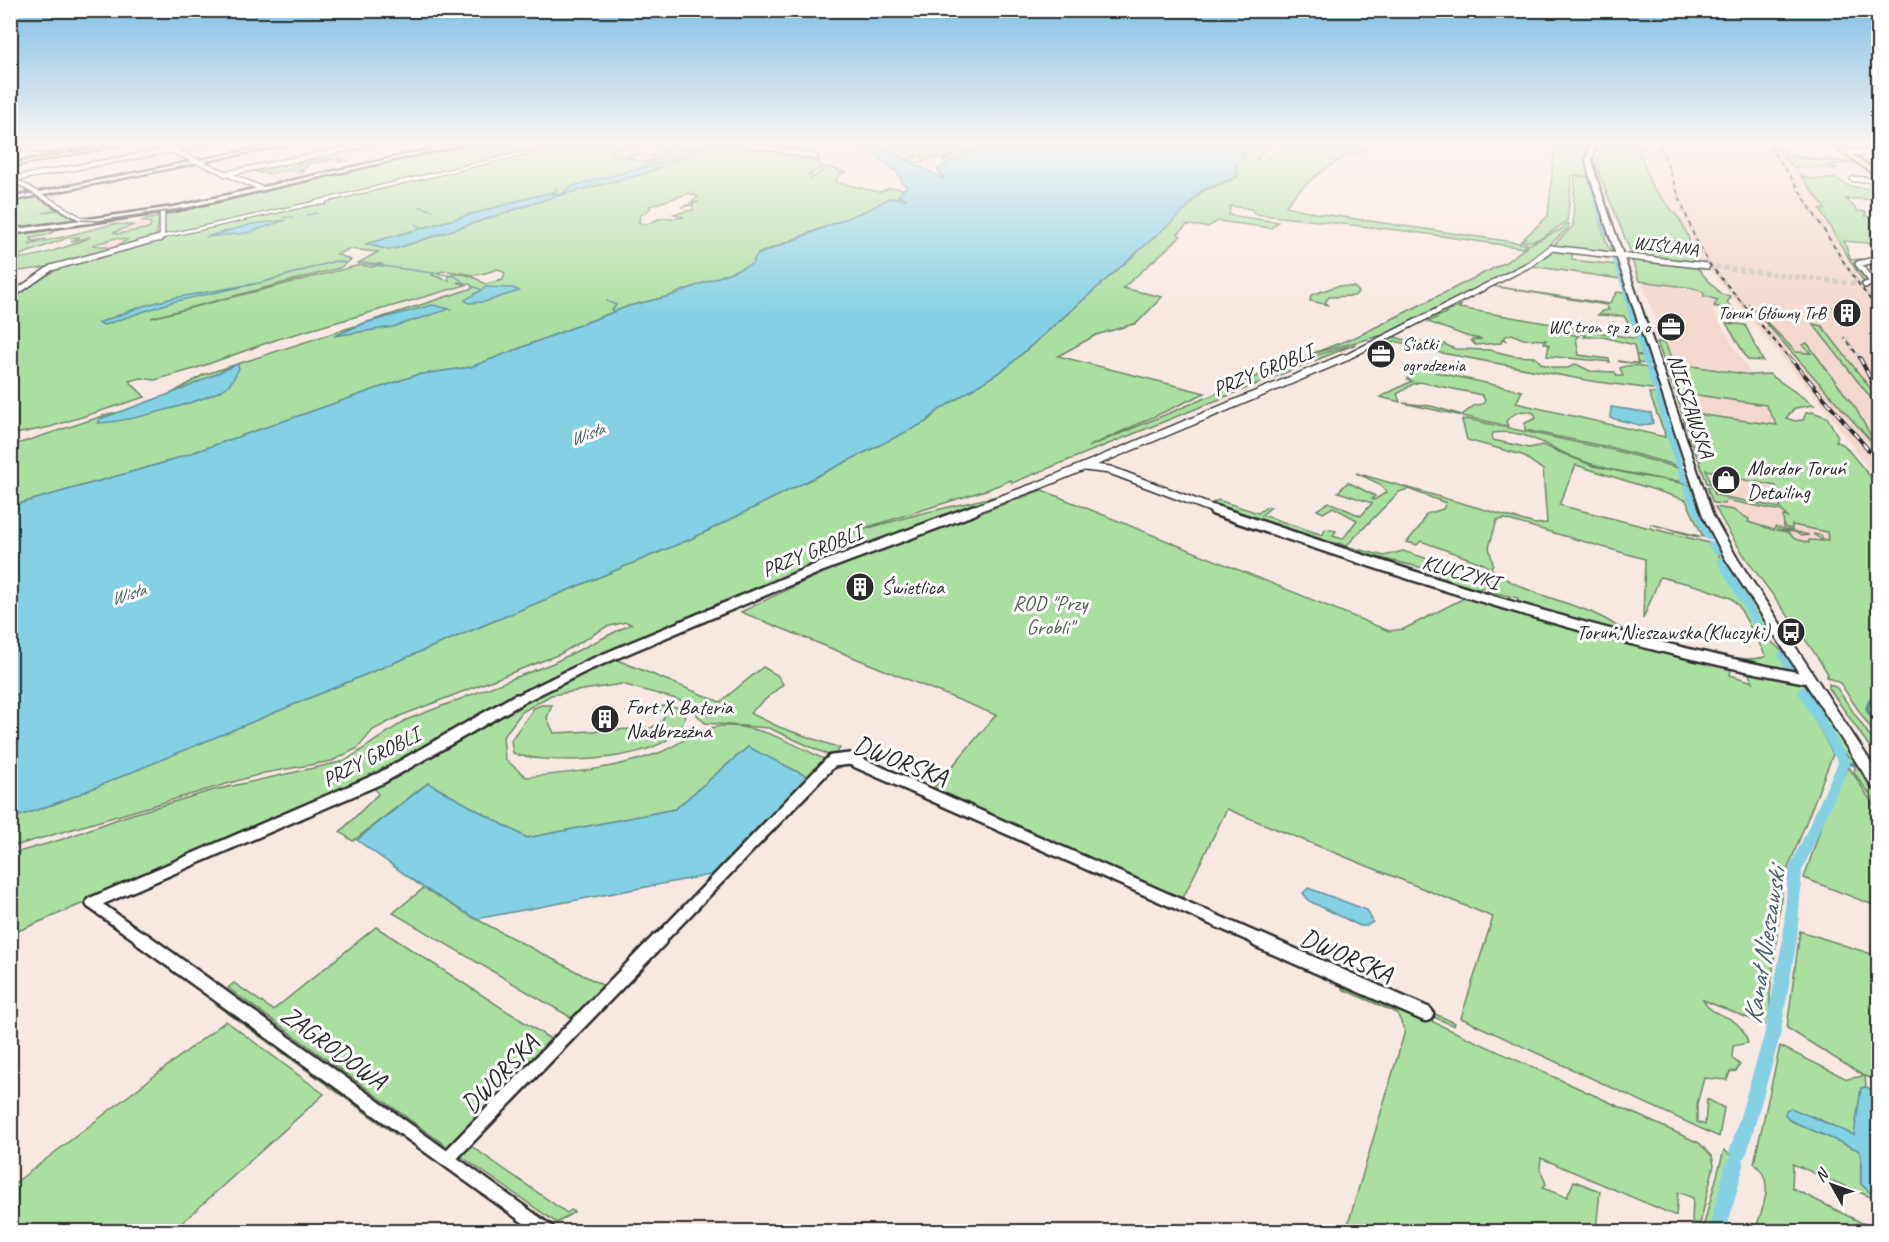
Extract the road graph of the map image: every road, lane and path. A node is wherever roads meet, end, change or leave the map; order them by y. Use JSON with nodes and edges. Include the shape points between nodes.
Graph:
{"nodes":[{"id":1,"x":50,"y":201,"type":"edge"},
{"id":2,"x":208,"y":201,"type":"edge"},
{"id":3,"x":327,"y":201,"type":"edge"},
{"id":4,"x":1602,"y":201,"type":"edge"},
{"id":5,"x":162,"y":211,"type":"junction"},
{"id":6,"x":91,"y":221,"type":"junction"},
{"id":7,"x":10,"y":232,"type":"edge"},
{"id":8,"x":161,"y":237,"type":"junction"},
{"id":9,"x":1551,"y":248,"type":"joint"},
{"id":10,"x":1621,"y":256,"type":"junction"},
{"id":11,"x":1878,"y":259,"type":"edge"},
{"id":12,"x":1707,"y":266,"type":"tunnel mouth"},
{"id":13,"x":1865,"y":285,"type":"dead end"},
{"id":14,"x":10,"y":297,"type":"edge"},
{"id":15,"x":1106,"y":456,"type":"junction"},
{"id":16,"x":1082,"y":467,"type":"junction"},
{"id":17,"x":1110,"y":470,"type":"junction"},
{"id":18,"x":1810,"y":679,"type":"junction"},
{"id":19,"x":1878,"y":784,"type":"edge"},
{"id":20,"x":92,"y":903,"type":"joint"},
{"id":21,"x":1426,"y":1014,"type":"dead end"},
{"id":22,"x":448,"y":1158,"type":"junction"},
{"id":23,"x":548,"y":1232,"type":"edge"}],
"edges":[{"from":1,"to":6,"type":"street","via":[[82,220]]},
{"from":2,"to":5,"type":"street"},
{"from":3,"to":8,"type":"street"},
{"from":4,"to":10,"type":"main road","name":"NIESZAWSKA"},
{"from":5,"to":6,"type":"street"},
{"from":5,"to":8,"type":"street"},
{"from":6,"to":7,"type":"street"},
{"from":8,"to":14,"type":"street","via":[[51,268]]},
{"from":9,"to":10,"type":"street","name":"WIŚLANA"},
{"from":9,"to":15,"type":"street","name":"PRZY GROBLI","via":[[1530,264],[1357,353]]},
{"from":10,"to":12,"type":"street","name":"WIŚLANA"},
{"from":10,"to":18,"type":"main road","name":"NIESZAWSKA","via":[[1708,516]]},
{"from":11,"to":13,"type":"street","via":[[1858,263],[1873,283]]},
{"from":15,"to":16,"type":"street","name":"PRZY GROBLI"},
{"from":15,"to":17,"type":"street","via":[[1103,463]]},
{"from":16,"to":17,"type":"street","name":"KLUCZYKI"},
{"from":16,"to":20,"type":"street","name":"PRZY GROBLI","via":[[821,567],[589,665],[524,696],[381,778]]},
{"from":17,"to":18,"type":"street","name":"KLUCZYKI","via":[[1185,500],[1432,584],[1654,646]]},
{"from":18,"to":19,"type":"main road","name":"NIESZAWSKA"},
{"from":20,"to":22,"type":"street","name":"ZAGRODOWA"},
{"from":21,"to":22,"type":"street","name":"DWORSKA","via":[[841,758],[832,761]]},
{"from":22,"to":23,"type":"street","name":"ZAGRODOWA"}]}
